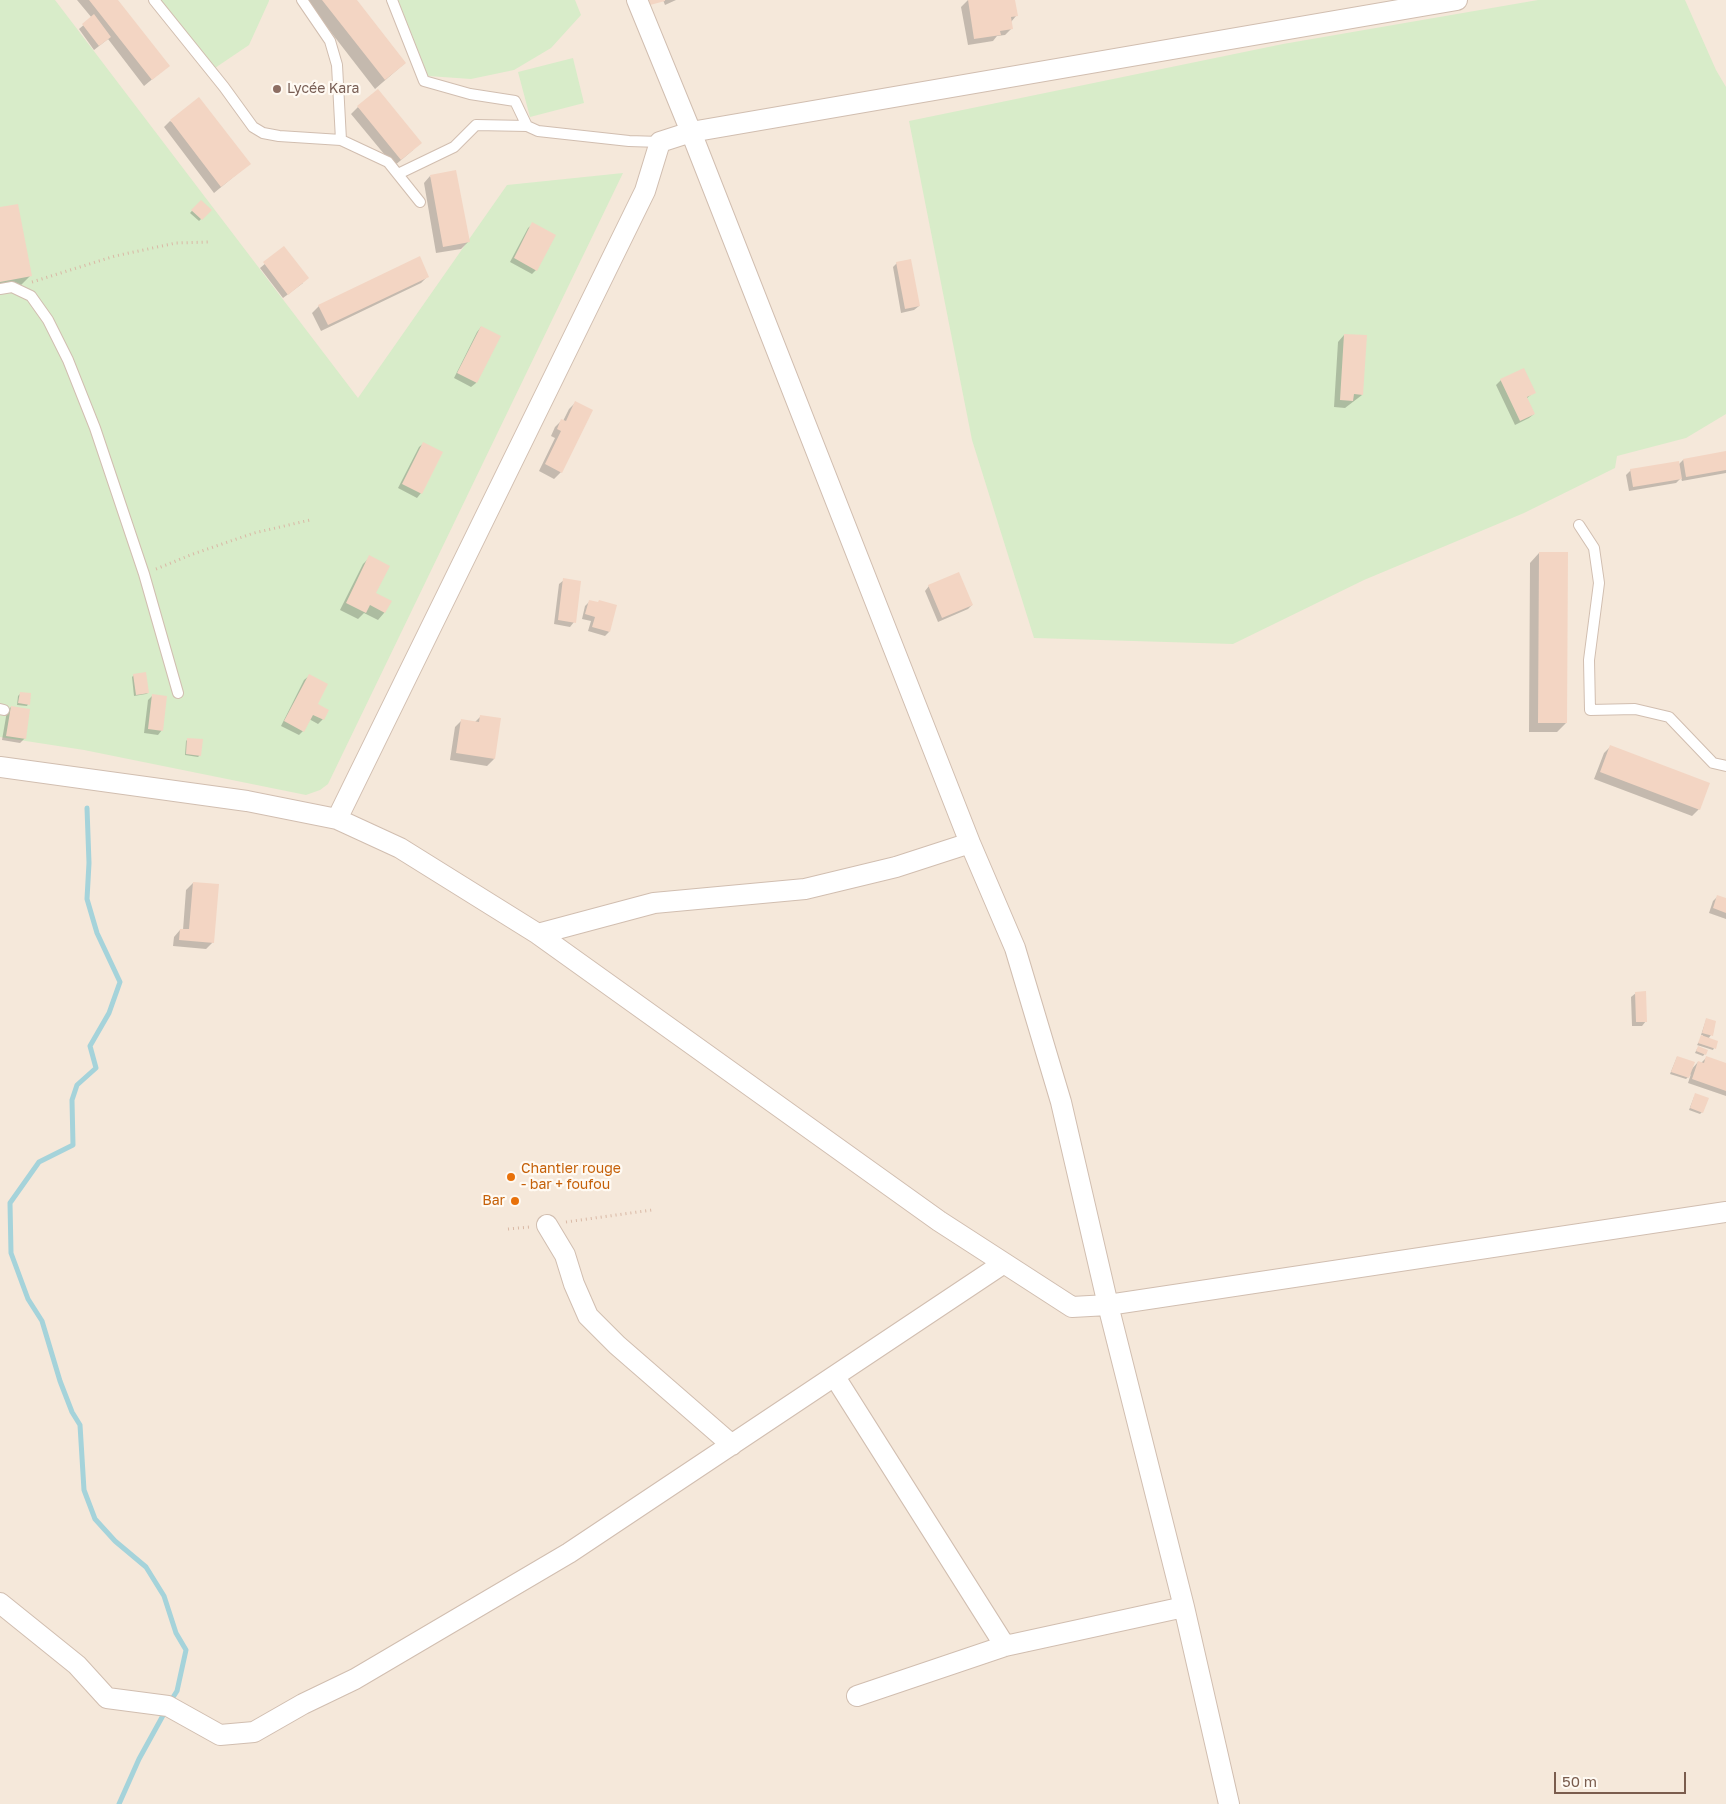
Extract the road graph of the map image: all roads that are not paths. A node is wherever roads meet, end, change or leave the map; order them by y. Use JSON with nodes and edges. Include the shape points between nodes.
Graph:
{"nodes":[{"id":1,"x":154,"y":0,"type":"edge"},
{"id":2,"x":302,"y":0,"type":"edge"},
{"id":3,"x":392,"y":0,"type":"edge"},
{"id":4,"x":637,"y":0,"type":"edge"},
{"id":5,"x":1457,"y":0,"type":"edge"},
{"id":6,"x":527,"y":126,"type":"junction"},
{"id":7,"x":692,"y":132,"type":"junction"},
{"id":8,"x":341,"y":140,"type":"junction"},
{"id":9,"x":660,"y":142,"type":"junction"},
{"id":10,"x":398,"y":174,"type":"junction"},
{"id":11,"x":420,"y":202,"type":"dead end"},
{"id":12,"x":0,"y":289,"type":"edge"},
{"id":13,"x":1579,"y":525,"type":"dead end"},
{"id":14,"x":178,"y":693,"type":"dead end"},
{"id":15,"x":0,"y":766,"type":"edge"},
{"id":16,"x":1726,"y":766,"type":"edge"},
{"id":17,"x":337,"y":819,"type":"junction"},
{"id":18,"x":970,"y":843,"type":"junction"},
{"id":19,"x":538,"y":934,"type":"junction"},
{"id":20,"x":1726,"y":1212,"type":"edge"},
{"id":21,"x":547,"y":1225,"type":"road end"},
{"id":22,"x":1004,"y":1263,"type":"junction"},
{"id":23,"x":1108,"y":1305,"type":"junction"},
{"id":24,"x":835,"y":1376,"type":"junction"},
{"id":25,"x":732,"y":1445,"type":"junction"},
{"id":26,"x":0,"y":1603,"type":"edge"},
{"id":27,"x":1184,"y":1608,"type":"junction"},
{"id":28,"x":1005,"y":1646,"type":"junction"},
{"id":29,"x":857,"y":1696,"type":"dead end"},
{"id":30,"x":1229,"y":1804,"type":"edge"}],
"edges":[{"from":1,"to":8,"type":"lane","via":[[254,127],[278,136]]},
{"from":2,"to":8,"type":"lane","via":[[330,41],[337,65]]},
{"from":3,"to":6,"type":"lane","via":[[424,81],[470,94],[515,101]]},
{"from":4,"to":7,"type":"street"},
{"from":5,"to":7,"type":"street"},
{"from":6,"to":9,"type":"lane","via":[[538,131]]},
{"from":6,"to":10,"type":"lane","via":[[476,125],[454,147]]},
{"from":7,"to":9,"type":"street"},
{"from":7,"to":18,"type":"street"},
{"from":8,"to":10,"type":"lane","via":[[388,162]]},
{"from":9,"to":17,"type":"street","via":[[645,191]]},
{"from":10,"to":11,"type":"lane"},
{"from":12,"to":14,"type":"lane","via":[[12,286],[31,296],[48,320],[68,360],[95,428],[144,574]]},
{"from":13,"to":16,"type":"lane","via":[[1594,548],[1599,583],[1588,660],[1590,710],[1635,710],[1670,717],[1714,763]]},
{"from":15,"to":17,"type":"street","via":[[247,801]]},
{"from":17,"to":19,"type":"street","via":[[400,848]]},
{"from":18,"to":19,"type":"street","via":[[896,867],[806,889],[654,903]]},
{"from":18,"to":23,"type":"street","via":[[1015,948],[1058,1093]]},
{"from":19,"to":22,"type":"street","via":[[939,1221]]},
{"from":20,"to":23,"type":"street"},
{"from":21,"to":25,"type":"street","via":[[565,1255],[588,1316]]},
{"from":22,"to":23,"type":"street","via":[[1072,1307]]},
{"from":22,"to":24,"type":"street"},
{"from":23,"to":27,"type":"street"},
{"from":24,"to":25,"type":"street"},
{"from":24,"to":28,"type":"street"},
{"from":25,"to":26,"type":"street","via":[[561,1558],[355,1679],[254,1732],[220,1735],[168,1706],[107,1698],[77,1665]]},
{"from":27,"to":28,"type":"street"},
{"from":27,"to":30,"type":"street"},
{"from":28,"to":29,"type":"street"}]}
